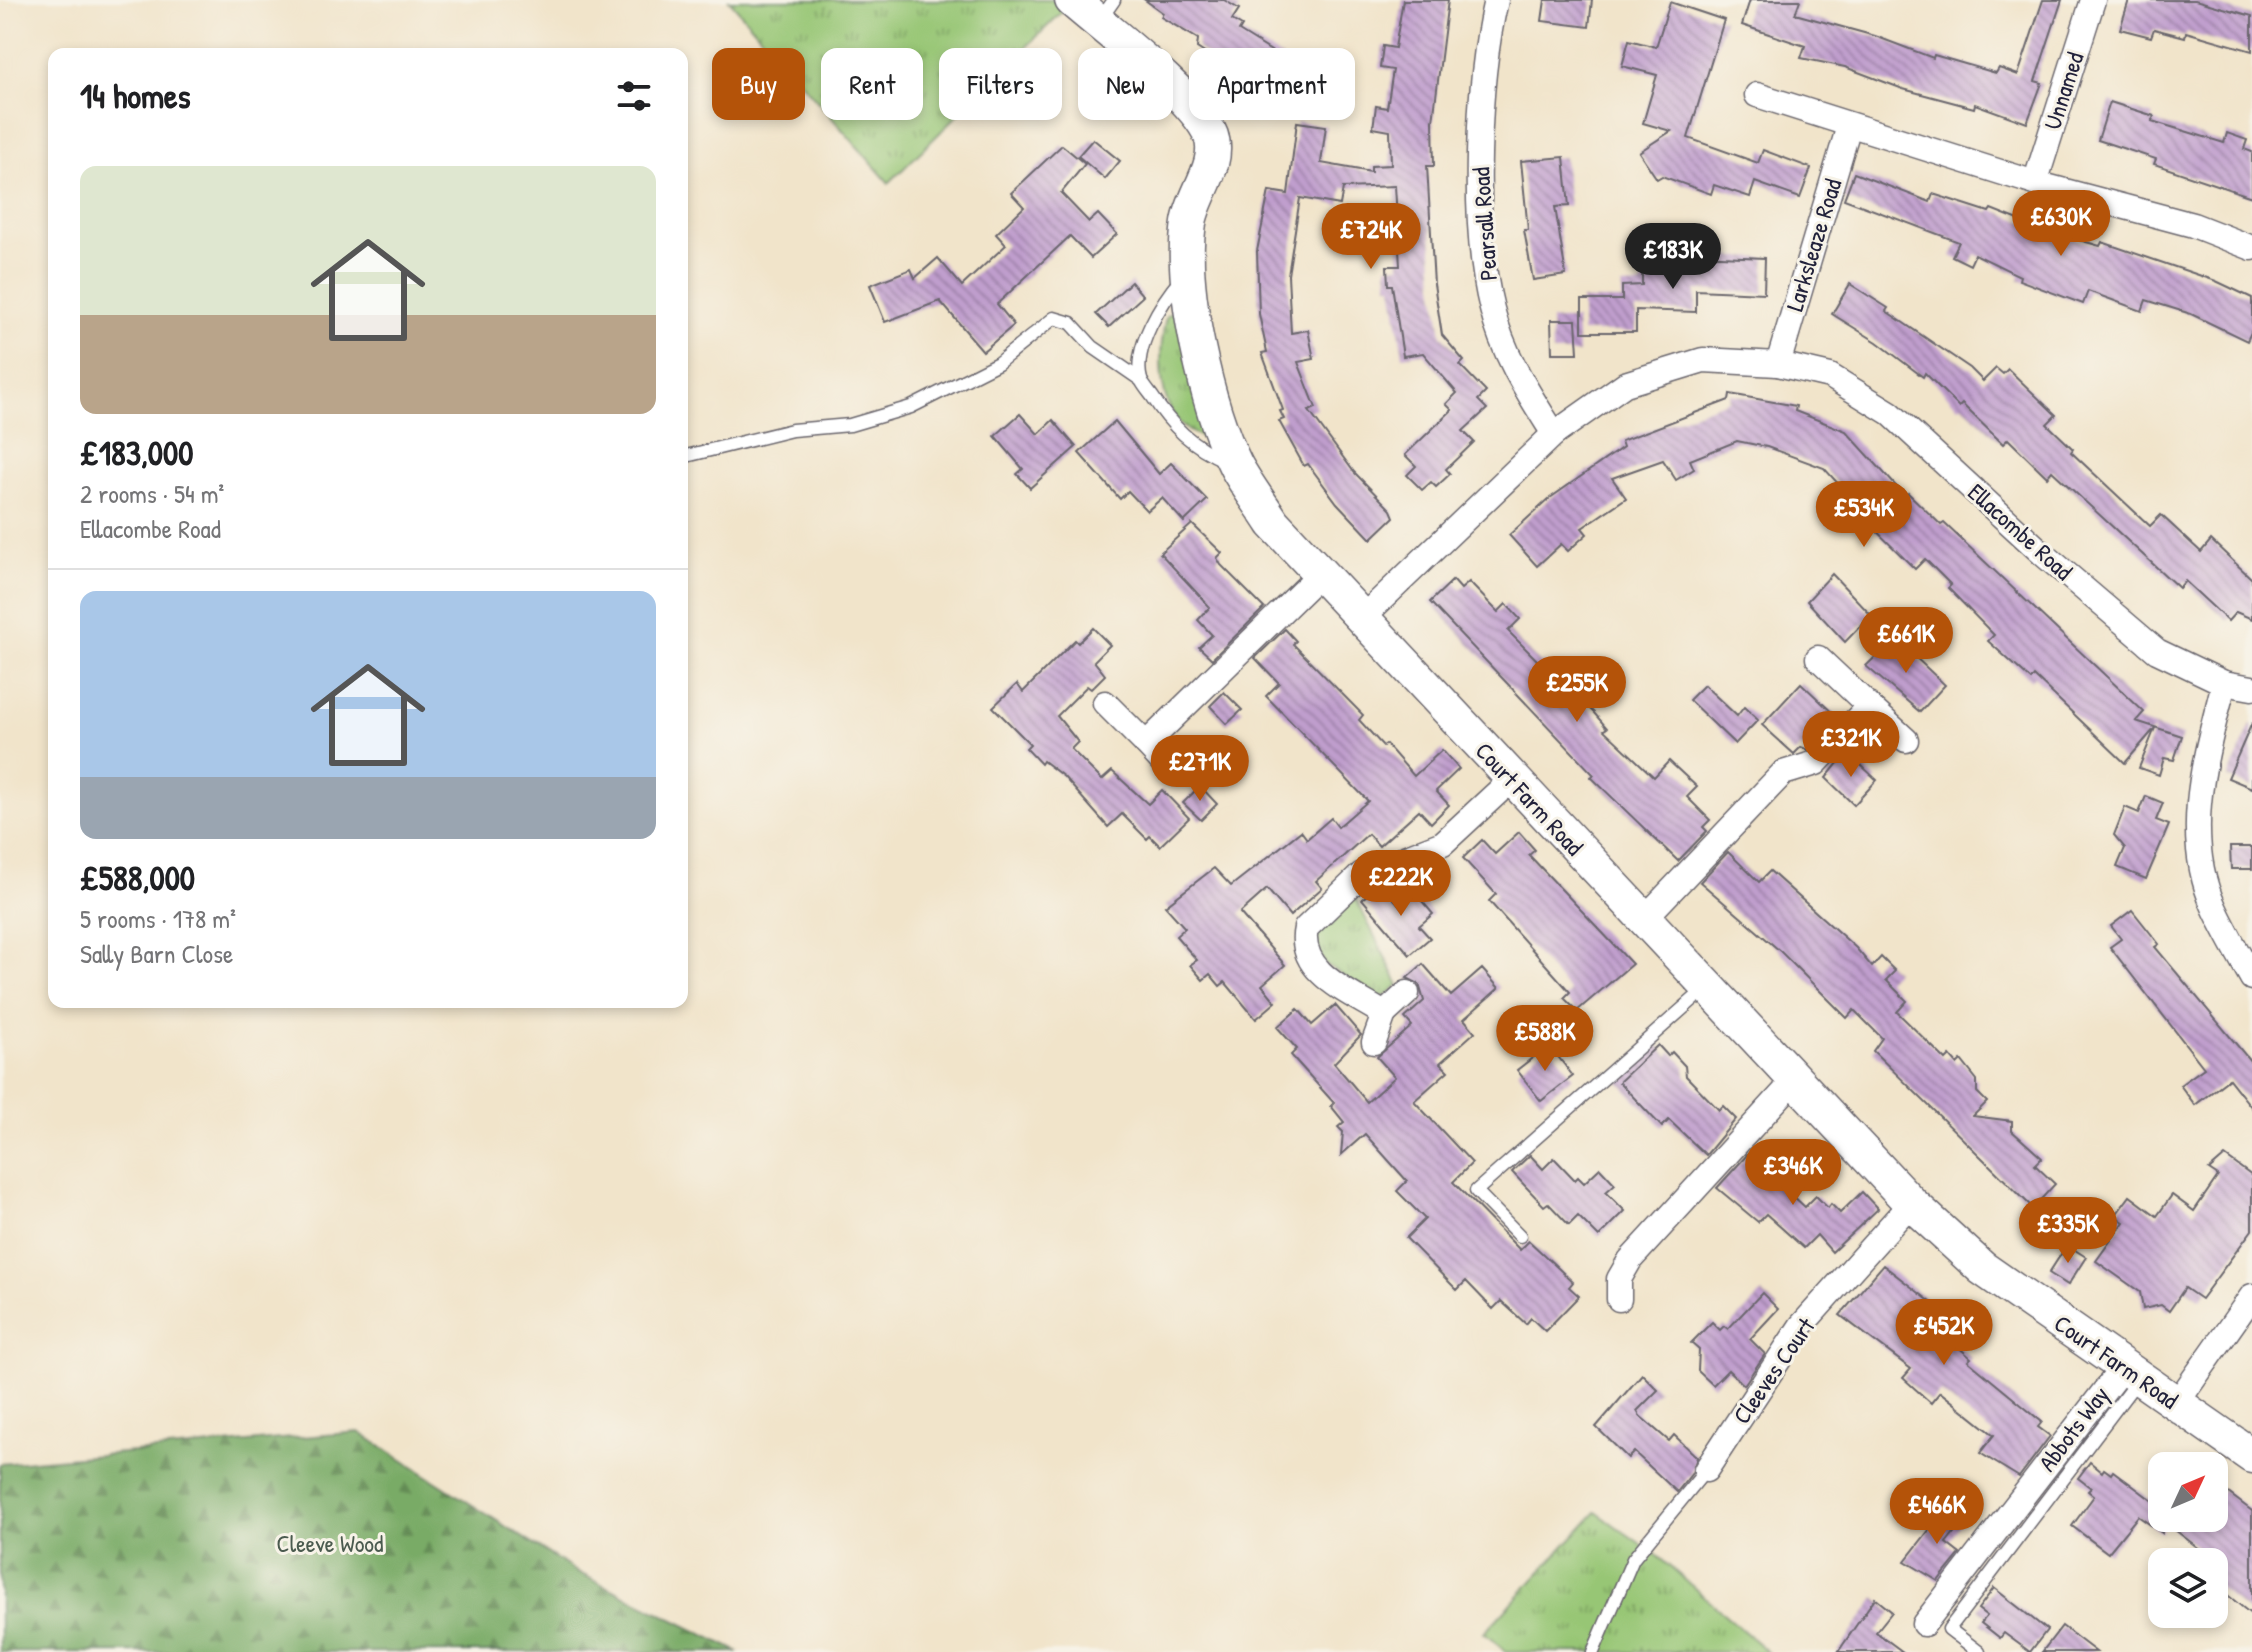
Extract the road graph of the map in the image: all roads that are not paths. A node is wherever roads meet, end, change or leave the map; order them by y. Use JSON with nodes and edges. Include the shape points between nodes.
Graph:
{"nodes":[{"id":1,"x":1072,"y":0,"type":"edge"},
{"id":2,"x":1496,"y":0,"type":"edge"},
{"id":3,"x":2093,"y":0,"type":"edge"},
{"id":4,"x":1106,"y":12,"type":"edge"},
{"id":5,"x":1757,"y":95,"type":"dead end"},
{"id":6,"x":1849,"y":126,"type":"junction"},
{"id":7,"x":2035,"y":183,"type":"junction"},
{"id":8,"x":2252,"y":248,"type":"edge"},
{"id":9,"x":1190,"y":269,"type":"junction"},
{"id":10,"x":1778,"y":364,"type":"junction"},
{"id":11,"x":1141,"y":380,"type":"junction"},
{"id":12,"x":1554,"y":434,"type":"junction"},
{"id":13,"x":688,"y":456,"type":"edge"},
{"id":14,"x":1236,"y":466,"type":"junction"},
{"id":15,"x":1319,"y":575,"type":"junction"},
{"id":16,"x":1361,"y":619,"type":"junction"},
{"id":17,"x":1818,"y":658,"type":"dead end"},
{"id":18,"x":2224,"y":683,"type":"junction"},
{"id":19,"x":2252,"y":688,"type":"edge"},
{"id":20,"x":1105,"y":703,"type":"dead end"},
{"id":21,"x":1869,"y":706,"type":"junction"},
{"id":22,"x":1906,"y":740,"type":"dead end"},
{"id":23,"x":1146,"y":744,"type":"junction"},
{"id":24,"x":1173,"y":773,"type":"dead end"},
{"id":25,"x":1511,"y":780,"type":"junction"},
{"id":26,"x":1644,"y":919,"type":"junction"},
{"id":27,"x":2252,"y":978,"type":"edge"},
{"id":28,"x":1707,"y":987,"type":"junction"},
{"id":29,"x":1407,"y":993,"type":"dead end"},
{"id":30,"x":1384,"y":1014,"type":"junction"},
{"id":31,"x":1374,"y":1042,"type":"dead end"},
{"id":32,"x":1794,"y":1081,"type":"junction"},
{"id":33,"x":1911,"y":1203,"type":"junction"},
{"id":34,"x":1520,"y":1236,"type":"dead end"},
{"id":35,"x":2252,"y":1296,"type":"edge"},
{"id":36,"x":1619,"y":1299,"type":"dead end"},
{"id":37,"x":2131,"y":1373,"type":"junction"},
{"id":38,"x":2176,"y":1404,"type":"junction"},
{"id":39,"x":2252,"y":1456,"type":"edge"},
{"id":40,"x":1706,"y":1470,"type":"joint"},
{"id":41,"x":1924,"y":1624,"type":"dead end"},
{"id":42,"x":1593,"y":1652,"type":"edge"},
{"id":43,"x":1979,"y":1652,"type":"edge"}],
"edges":[{"from":1,"to":4,"type":"street","name":"Court Farm Road"},
{"from":2,"to":12,"type":"street","name":"Pearsall Road","via":[[1482,96],[1479,213],[1491,309],[1518,378]]},
{"from":3,"to":7,"type":"street","name":"Unnamed"},
{"from":4,"to":9,"type":"street","name":"Court Farm Road","via":[[1197,112],[1212,140],[1208,172],[1188,225]]},
{"from":5,"to":6,"type":"street"},
{"from":6,"to":7,"type":"street"},
{"from":6,"to":10,"type":"street","name":"Larksleaze Road"},
{"from":7,"to":8,"type":"street","via":[[2193,225]]},
{"from":9,"to":11,"type":"lane","via":[[1163,300],[1144,339]]},
{"from":9,"to":14,"type":"street","name":"Court Farm Road","via":[[1192,311],[1208,390]]},
{"from":10,"to":12,"type":"street","name":"Ellacombe Road","via":[[1703,360],[1625,384]]},
{"from":10,"to":18,"type":"street","name":"Ellacombe Road","via":[[1830,376],[1890,413],[2157,651]]},
{"from":11,"to":13,"type":"lane","via":[[1093,347],[1071,323],[1054,318],[998,363],[911,407],[850,425],[792,430]]},
{"from":11,"to":14,"type":"lane","via":[[1170,424],[1200,449]]},
{"from":12,"to":16,"type":"street","name":"Ellacombe Road"},
{"from":14,"to":15,"type":"street","name":"Court Farm Road","via":[[1273,523]]},
{"from":15,"to":16,"type":"street","name":"Court Farm Road"},
{"from":15,"to":23,"type":"street"},
{"from":16,"to":25,"type":"street","name":"Court Farm Road"},
{"from":17,"to":21,"type":"street"},
{"from":18,"to":19,"type":"street","name":"Ellacombe Road"},
{"from":18,"to":27,"type":"street","via":[[2199,783],[2198,847],[2213,905]]},
{"from":20,"to":23,"type":"street"},
{"from":21,"to":22,"type":"street"},
{"from":21,"to":26,"type":"street","via":[[1816,763],[1783,773]]},
{"from":23,"to":24,"type":"street"},
{"from":25,"to":26,"type":"street","name":"Court Farm Road"},
{"from":25,"to":30,"type":"street","via":[[1443,843],[1362,874],[1306,928],[1304,950],[1314,968]]},
{"from":26,"to":28,"type":"street","name":"Court Farm Road"},
{"from":28,"to":32,"type":"street","name":"Court Farm Road"},
{"from":28,"to":34,"type":"lane","via":[[1476,1191]]},
{"from":29,"to":30,"type":"street"},
{"from":30,"to":31,"type":"street"},
{"from":32,"to":33,"type":"street","name":"Court Farm Road"},
{"from":32,"to":36,"type":"street","via":[[1630,1260],[1619,1279]]},
{"from":33,"to":37,"type":"street","name":"Court Farm Road","via":[[1982,1268]]},
{"from":33,"to":40,"type":"street","name":"Cleeves Court","via":[[1801,1326]]},
{"from":35,"to":38,"type":"street"},
{"from":37,"to":38,"type":"street","name":"Court Farm Road"},
{"from":37,"to":41,"type":"street"},
{"from":37,"to":43,"type":"lane","name":"Abbots Way","via":[[1949,1629]]},
{"from":38,"to":39,"type":"street","name":"Court Farm Road"},
{"from":40,"to":42,"type":"lane","via":[[1633,1559]]}]}
